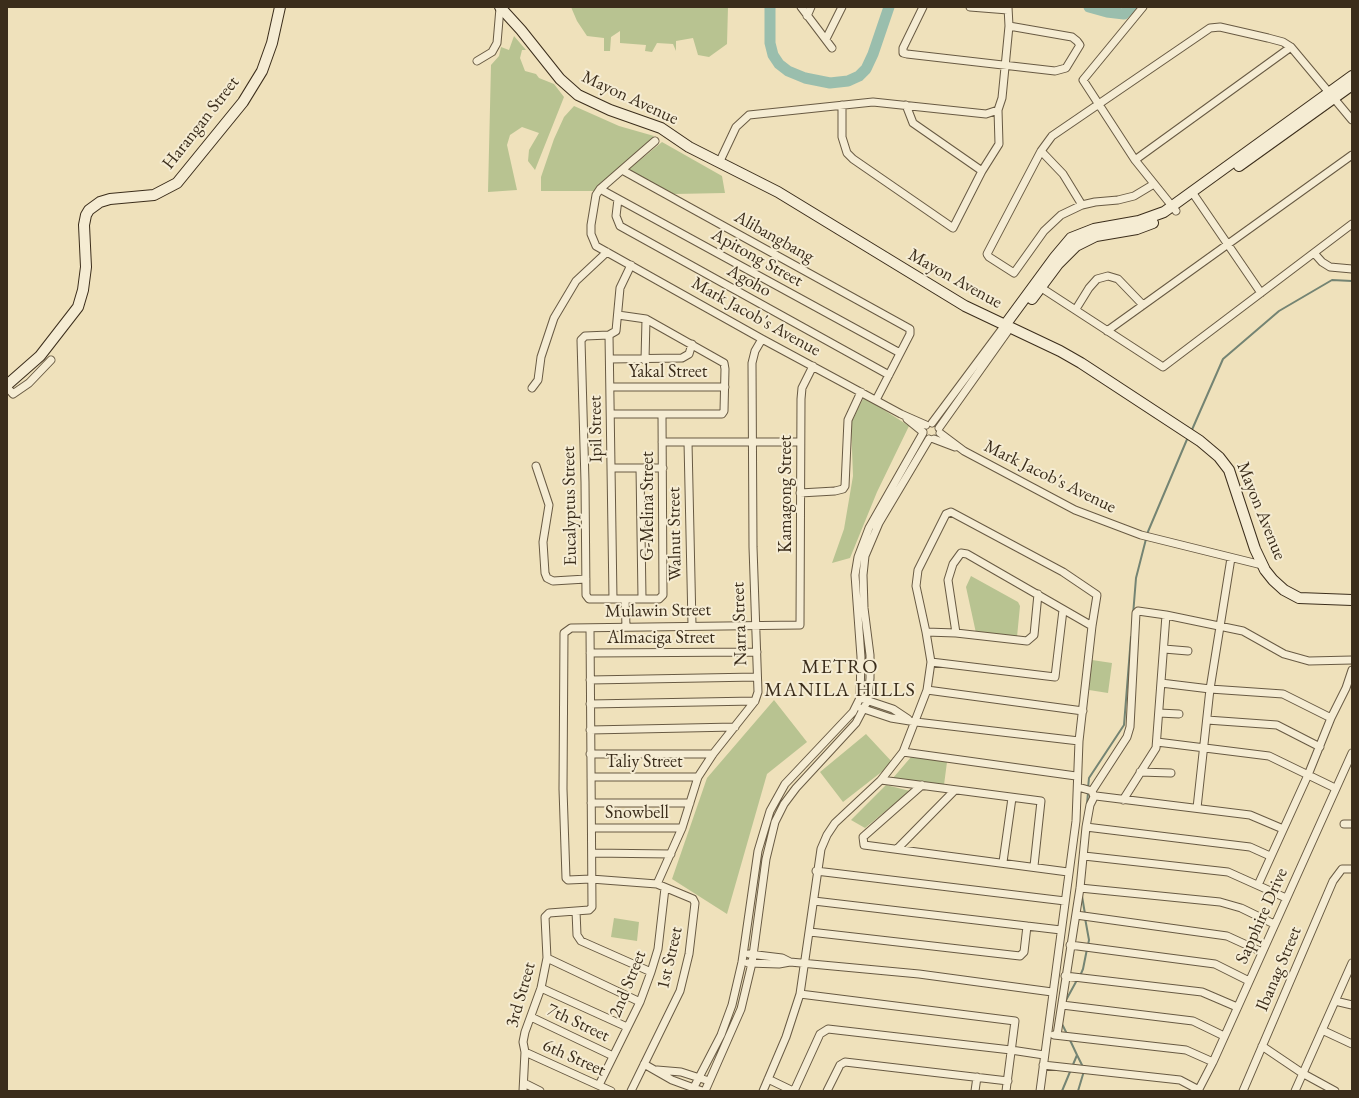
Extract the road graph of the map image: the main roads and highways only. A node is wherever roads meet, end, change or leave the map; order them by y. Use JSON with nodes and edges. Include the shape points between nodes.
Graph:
{"nodes":[{"id":1,"x":280,"y":7,"type":"edge"},
{"id":2,"x":500,"y":7,"type":"edge"},
{"id":3,"x":1352,"y":76,"type":"edge"},
{"id":4,"x":1352,"y":85,"type":"edge"},
{"id":5,"x":1330,"y":96,"type":"junction"},
{"id":6,"x":1008,"y":326,"type":"junction"},
{"id":7,"x":7,"y":386,"type":"edge"},
{"id":8,"x":1352,"y":600,"type":"edge"}],
"edges":[{"from":1,"to":7,"type":"main road","name":"Harangan Street","via":[[272,43],[262,71],[243,102],[177,183],[154,195],[100,202],[86,215],[86,267],[78,307],[40,356]]},
{"from":2,"to":6,"type":"main road","name":"Mayon Avenue","via":[[560,78],[578,95],[610,110],[661,128],[689,146],[778,192],[965,306]]},
{"from":3,"to":5,"type":"main road"},
{"from":4,"to":5,"type":"main road"},
{"from":5,"to":6,"type":"main road","via":[[1174,209],[1139,221],[1094,229],[1071,238]]},
{"from":6,"to":8,"type":"main road","name":"Mayon Avenue","via":[[1096,372],[1193,436],[1219,457],[1231,475],[1262,565],[1278,586],[1295,596],[1316,600]]}]}
